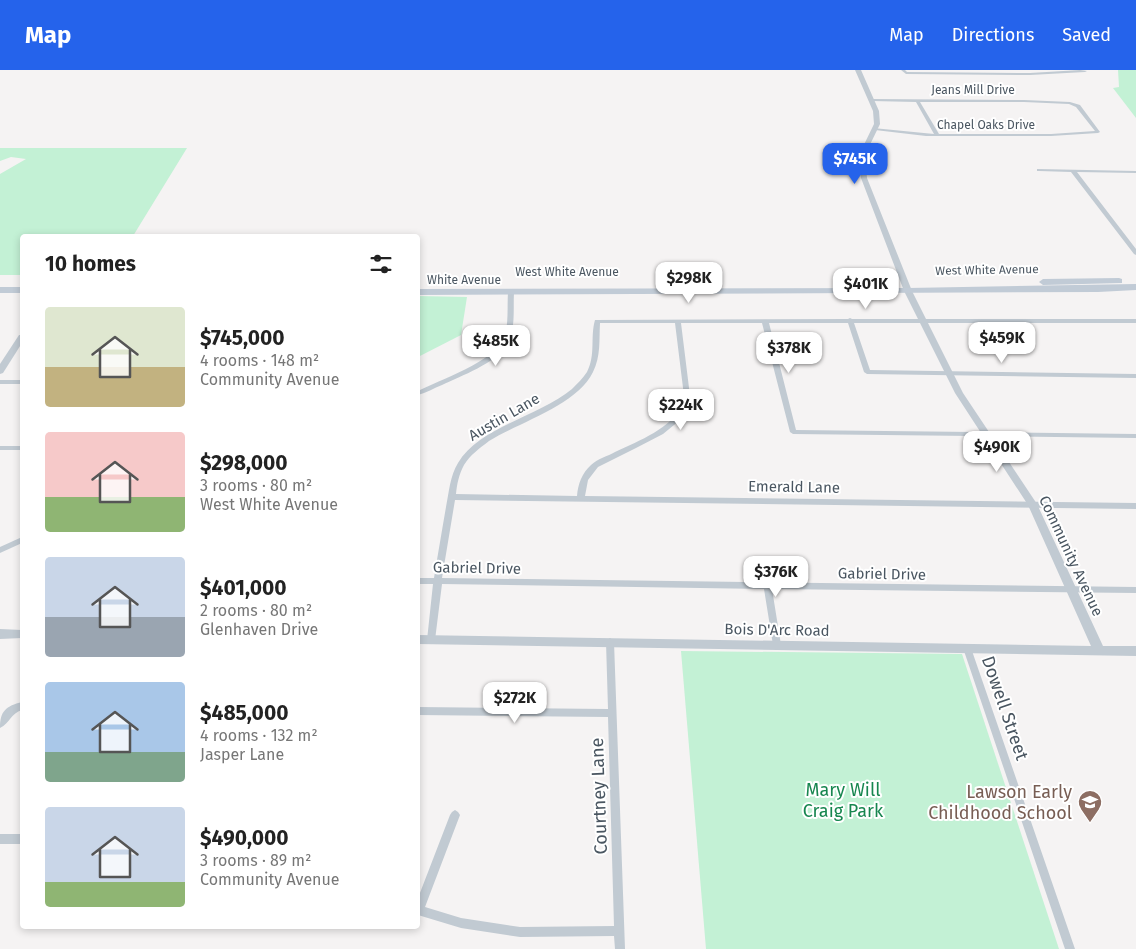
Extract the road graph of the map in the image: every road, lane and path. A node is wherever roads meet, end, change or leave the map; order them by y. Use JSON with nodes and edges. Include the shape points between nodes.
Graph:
{"nodes":[{"id":1,"x":858,"y":70,"type":"edge"},
{"id":2,"x":1085,"y":70,"type":"edge"},
{"id":3,"x":904,"y":72,"type":"edge"},
{"id":4,"x":1023,"y":72,"type":"edge"},
{"id":5,"x":872,"y":100,"type":"junction"},
{"id":6,"x":917,"y":100,"type":"junction"},
{"id":7,"x":874,"y":130,"type":"junction"},
{"id":8,"x":1098,"y":132,"type":"joint"},
{"id":9,"x":937,"y":135,"type":"junction"},
{"id":10,"x":1039,"y":170,"type":"dead end"},
{"id":11,"x":1073,"y":171,"type":"junction"},
{"id":12,"x":1136,"y":172,"type":"edge"},
{"id":13,"x":1136,"y":253,"type":"edge"},
{"id":14,"x":1136,"y":280,"type":"edge"},
{"id":15,"x":0,"y":284,"type":"edge"},
{"id":16,"x":20,"y":284,"type":"edge"},
{"id":17,"x":420,"y":284,"type":"edge"},
{"id":18,"x":907,"y":287,"type":"junction"},
{"id":19,"x":1136,"y":287,"type":"edge"},
{"id":20,"x":512,"y":288,"type":"junction"},
{"id":21,"x":0,"y":290,"type":"edge"},
{"id":22,"x":20,"y":290,"type":"edge"},
{"id":23,"x":420,"y":292,"type":"edge"},
{"id":24,"x":850,"y":320,"type":"junction"},
{"id":25,"x":923,"y":320,"type":"junction"},
{"id":26,"x":765,"y":321,"type":"junction"},
{"id":27,"x":1136,"y":321,"type":"edge"},
{"id":28,"x":678,"y":322,"type":"junction"},
{"id":29,"x":20,"y":340,"type":"edge"},
{"id":30,"x":0,"y":371,"type":"edge"},
{"id":31,"x":950,"y":374,"type":"junction"},
{"id":32,"x":1136,"y":376,"type":"edge"},
{"id":33,"x":0,"y":382,"type":"edge"},
{"id":34,"x":20,"y":382,"type":"edge"},
{"id":35,"x":420,"y":392,"type":"edge"},
{"id":36,"x":988,"y":435,"type":"junction"},
{"id":37,"x":1136,"y":436,"type":"edge"},
{"id":38,"x":0,"y":448,"type":"edge"},
{"id":39,"x":20,"y":448,"type":"edge"},
{"id":40,"x":452,"y":497,"type":"junction"},
{"id":41,"x":581,"y":499,"type":"junction"},
{"id":42,"x":1032,"y":504,"type":"junction"},
{"id":43,"x":1136,"y":506,"type":"edge"},
{"id":44,"x":20,"y":541,"type":"edge"},
{"id":45,"x":0,"y":550,"type":"edge"},
{"id":46,"x":420,"y":581,"type":"edge"},
{"id":47,"x":437,"y":582,"type":"junction"},
{"id":48,"x":768,"y":586,"type":"junction"},
{"id":49,"x":1070,"y":589,"type":"junction"},
{"id":50,"x":1136,"y":590,"type":"edge"},
{"id":51,"x":0,"y":634,"type":"edge"},
{"id":52,"x":20,"y":634,"type":"edge"},
{"id":53,"x":420,"y":640,"type":"edge"},
{"id":54,"x":431,"y":640,"type":"junction"},
{"id":55,"x":610,"y":642,"type":"junction"},
{"id":56,"x":777,"y":645,"type":"junction"},
{"id":57,"x":967,"y":648,"type":"junction"},
{"id":58,"x":1098,"y":650,"type":"junction"},
{"id":59,"x":1136,"y":651,"type":"edge"},
{"id":60,"x":20,"y":706,"type":"edge"},
{"id":61,"x":420,"y":711,"type":"edge"},
{"id":62,"x":613,"y":714,"type":"junction"},
{"id":63,"x":0,"y":724,"type":"edge"},
{"id":64,"x":455,"y":815,"type":"dead end"},
{"id":65,"x":0,"y":839,"type":"edge"},
{"id":66,"x":20,"y":839,"type":"edge"},
{"id":67,"x":420,"y":905,"type":"edge"},
{"id":68,"x":420,"y":911,"type":"edge"},
{"id":69,"x":619,"y":931,"type":"junction"},
{"id":70,"x":620,"y":949,"type":"edge"},
{"id":71,"x":1070,"y":949,"type":"edge"}],
"edges":[{"from":1,"to":5,"type":"street","name":"Community Avenue"},
{"from":2,"to":4,"type":"street"},
{"from":3,"to":4,"type":"street"},
{"from":5,"to":6,"type":"street","name":"Jeans Mill Drive"},
{"from":5,"to":7,"type":"street","name":"Community Avenue","via":[[878,124]]},
{"from":6,"to":8,"type":"street","name":"Jeans Mill Drive","via":[[1075,104]]},
{"from":6,"to":9,"type":"street"},
{"from":7,"to":9,"type":"street","name":"Chapel Oaks Drive"},
{"from":7,"to":18,"type":"street","name":"Community Avenue","via":[[862,156],[862,171]]},
{"from":8,"to":9,"type":"street","name":"Chapel Oaks Drive","via":[[1051,136]]},
{"from":10,"to":11,"type":"street"},
{"from":11,"to":12,"type":"street"},
{"from":11,"to":13,"type":"street"},
{"from":14,"to":18,"type":"main road","name":"West White Avenue"},
{"from":15,"to":16,"type":"main road"},
{"from":17,"to":20,"type":"main road","name":"West White Avenue"},
{"from":18,"to":19,"type":"main road","name":"West White Avenue"},
{"from":18,"to":20,"type":"main road","name":"West White Avenue"},
{"from":18,"to":25,"type":"street","name":"Community Avenue"},
{"from":20,"to":23,"type":"main road","name":"White Avenue"},
{"from":20,"to":35,"type":"street","via":[[505,345],[494,356]]},
{"from":21,"to":22,"type":"main road"},
{"from":24,"to":25,"type":"street"},
{"from":24,"to":26,"type":"street"},
{"from":24,"to":31,"type":"street","via":[[867,372]]},
{"from":25,"to":27,"type":"street"},
{"from":25,"to":31,"type":"street","name":"Community Avenue"},
{"from":26,"to":28,"type":"street"},
{"from":26,"to":36,"type":"street","via":[[793,432]]},
{"from":28,"to":40,"type":"street","name":"Austin Lane","via":[[596,321],[594,361],[578,387],[563,400],[523,418],[477,446],[464,459],[457,473]]},
{"from":28,"to":41,"type":"street","via":[[688,404],[683,416],[665,429],[595,465],[581,486]]},
{"from":29,"to":30,"type":"street"},
{"from":31,"to":32,"type":"street"},
{"from":31,"to":36,"type":"street","name":"Community Avenue"},
{"from":33,"to":34,"type":"street"},
{"from":36,"to":37,"type":"street"},
{"from":36,"to":42,"type":"street","name":"Community Avenue"},
{"from":38,"to":39,"type":"street"},
{"from":40,"to":41,"type":"street","name":"Emerald Lane"},
{"from":40,"to":47,"type":"street","name":"Austin Lane"},
{"from":41,"to":42,"type":"street","name":"Emerald Lane"},
{"from":42,"to":43,"type":"street","name":"Emerald Lane"},
{"from":42,"to":49,"type":"street","name":"Community Avenue"},
{"from":44,"to":45,"type":"street"},
{"from":46,"to":47,"type":"street","name":"Gabriel Drive"},
{"from":47,"to":48,"type":"street","name":"Gabriel Drive"},
{"from":47,"to":54,"type":"street","name":"Austin Lane"},
{"from":48,"to":49,"type":"street","name":"Gabriel Drive"},
{"from":48,"to":56,"type":"street"},
{"from":49,"to":50,"type":"street","name":"Gabriel Drive"},
{"from":49,"to":58,"type":"street","name":"Community Avenue"},
{"from":51,"to":52,"type":"street"},
{"from":53,"to":54,"type":"street","name":"Bois D'Arc Road"},
{"from":54,"to":55,"type":"street","name":"Bois D'Arc Road"},
{"from":55,"to":56,"type":"street","name":"Bois D'Arc Road"},
{"from":55,"to":62,"type":"street","name":"Courtney Lane"},
{"from":56,"to":57,"type":"street","name":"Bois D'Arc Road"},
{"from":57,"to":58,"type":"street","name":"Bois D'Arc Road"},
{"from":57,"to":71,"type":"street","name":"Dowell Street"},
{"from":58,"to":59,"type":"street","name":"Bois D'Arc Road"},
{"from":60,"to":63,"type":"street","via":[[13,708]]},
{"from":61,"to":62,"type":"street"},
{"from":62,"to":69,"type":"street","name":"Courtney Lane"},
{"from":64,"to":67,"type":"street"},
{"from":65,"to":66,"type":"street"},
{"from":68,"to":69,"type":"street","via":[[461,923],[520,932]]},
{"from":69,"to":70,"type":"street","name":"Courtney Lane"}]}
